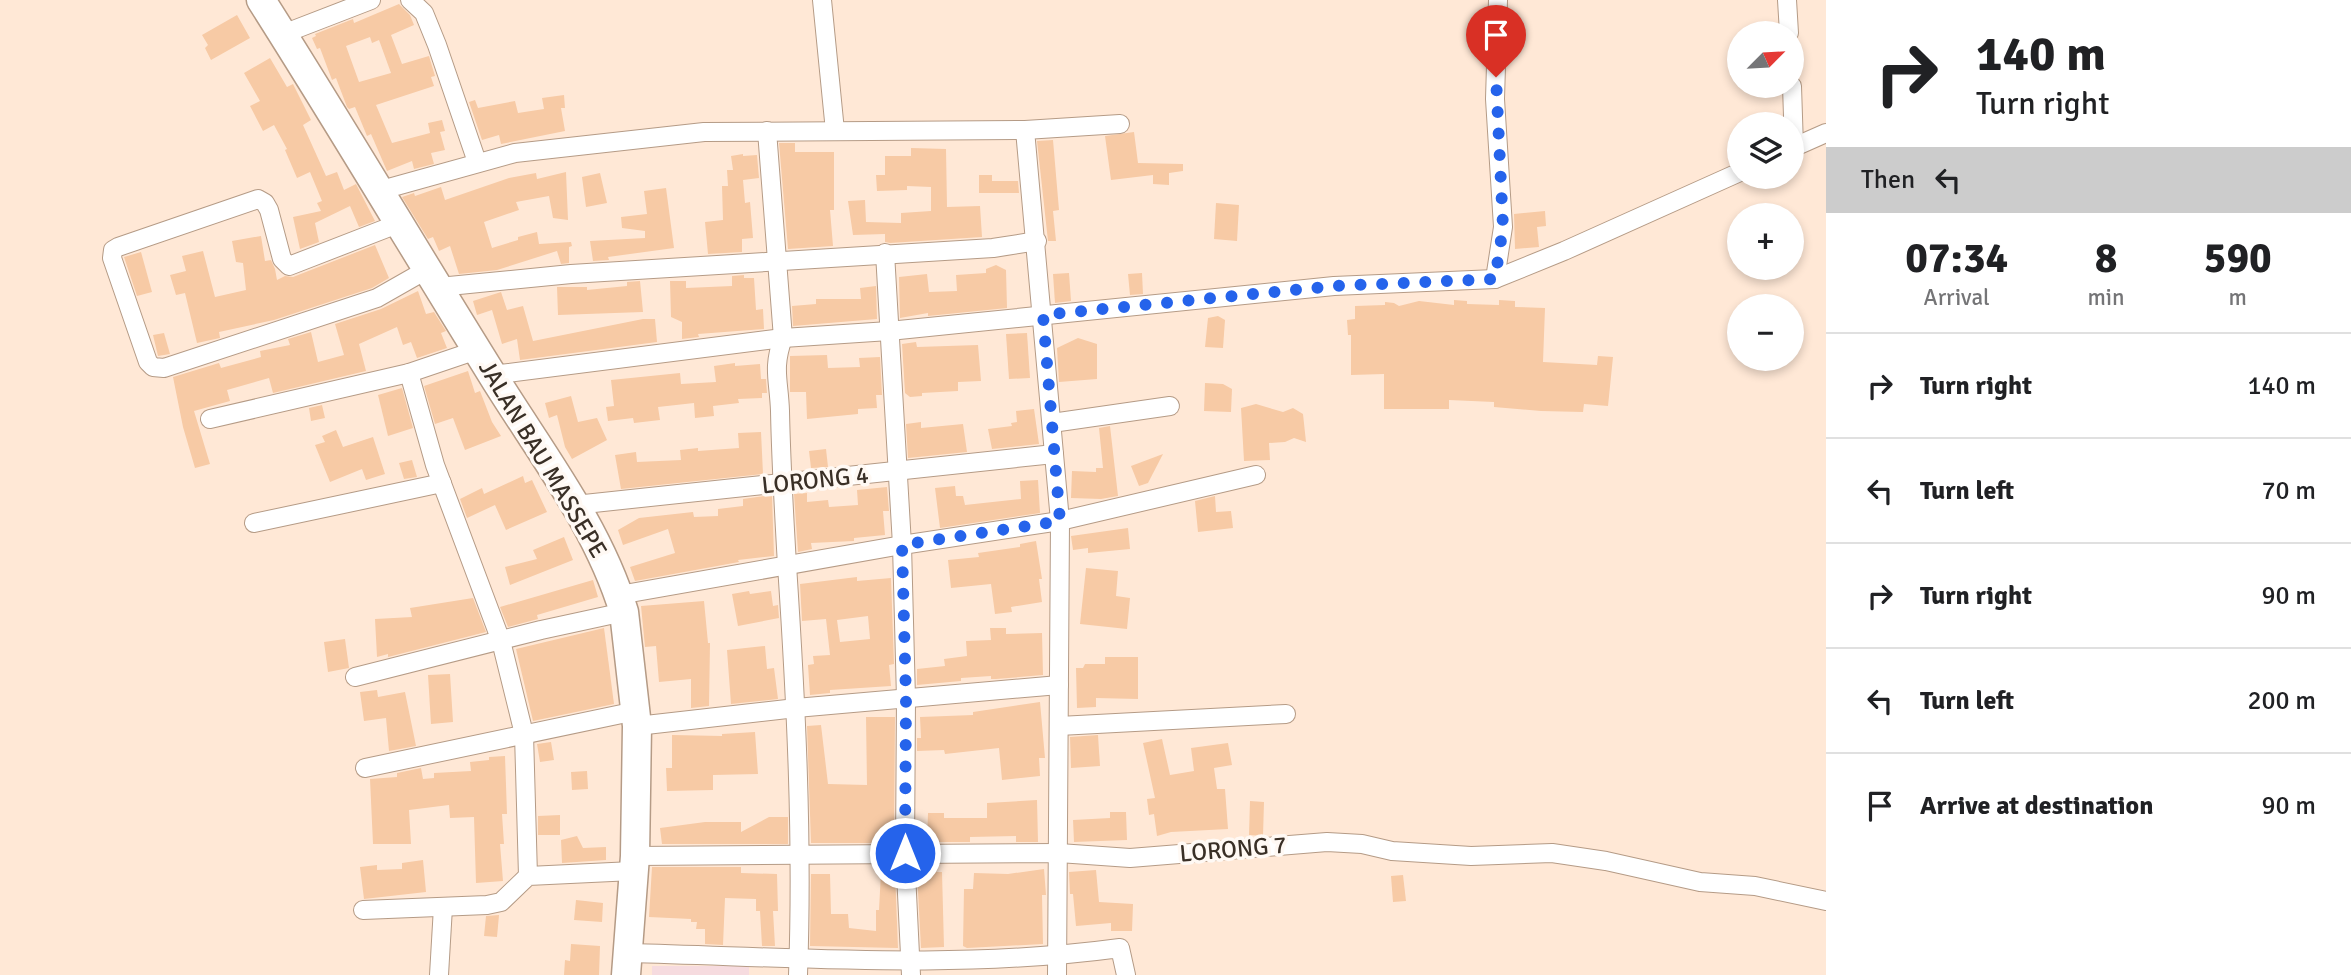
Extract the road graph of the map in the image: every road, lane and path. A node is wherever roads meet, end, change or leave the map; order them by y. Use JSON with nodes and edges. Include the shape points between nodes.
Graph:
{"nodes":[{"id":1,"x":261,"y":0,"type":"edge"},
{"id":2,"x":371,"y":0,"type":"edge"},
{"id":3,"x":410,"y":0,"type":"edge"},
{"id":4,"x":822,"y":0,"type":"edge"},
{"id":5,"x":1497,"y":0,"type":"edge"},
{"id":6,"x":1787,"y":0,"type":"edge"},
{"id":7,"x":1788,"y":21,"type":"edge"},
{"id":8,"x":283,"y":34,"type":"junction"},
{"id":9,"x":1120,"y":124,"type":"dead end"},
{"id":10,"x":1025,"y":130,"type":"junction"},
{"id":11,"x":767,"y":131,"type":"junction"},
{"id":12,"x":835,"y":131,"type":"junction"},
{"id":13,"x":1826,"y":133,"type":"edge"},
{"id":14,"x":1804,"y":143,"type":"edge"},
{"id":15,"x":477,"y":162,"type":"junction"},
{"id":16,"x":1727,"y":178,"type":"edge"},
{"id":17,"x":378,"y":191,"type":"junction"},
{"id":18,"x":400,"y":223,"type":"junction"},
{"id":19,"x":1037,"y":241,"type":"junction"},
{"id":20,"x":885,"y":253,"type":"junction"},
{"id":21,"x":776,"y":260,"type":"junction"},
{"id":22,"x":434,"y":278,"type":"junction"},
{"id":23,"x":1495,"y":279,"type":"junction"},
{"id":24,"x":1043,"y":315,"type":"junction"},
{"id":25,"x":889,"y":331,"type":"junction"},
{"id":26,"x":783,"y":338,"type":"junction"},
{"id":27,"x":477,"y":350,"type":"junction"},
{"id":28,"x":409,"y":373,"type":"junction"},
{"id":29,"x":492,"y":375,"type":"junction"},
{"id":30,"x":1170,"y":406,"type":"dead end"},
{"id":31,"x":209,"y":419,"type":"dead end"},
{"id":32,"x":1052,"y":423,"type":"junction"},
{"id":33,"x":1054,"y":454,"type":"junction"},
{"id":34,"x":899,"y":472,"type":"junction"},
{"id":35,"x":1256,"y":475,"type":"dead end"},
{"id":36,"x":442,"y":482,"type":"junction"},
{"id":37,"x":782,"y":484,"type":"junction"},
{"id":38,"x":575,"y":505,"type":"junction"},
{"id":39,"x":1060,"y":521,"type":"junction"},
{"id":40,"x":254,"y":523,"type":"dead end"},
{"id":41,"x":902,"y":545,"type":"junction"},
{"id":42,"x":787,"y":566,"type":"junction"},
{"id":43,"x":621,"y":604,"type":"junction"},
{"id":44,"x":501,"y":641,"type":"junction"},
{"id":45,"x":355,"y":677,"type":"dead end"},
{"id":46,"x":1059,"y":685,"type":"junction"},
{"id":47,"x":906,"y":699,"type":"junction"},
{"id":48,"x":796,"y":708,"type":"junction"},
{"id":49,"x":1286,"y":714,"type":"dead end"},
{"id":50,"x":636,"y":718,"type":"junction"},
{"id":51,"x":1059,"y":726,"type":"junction"},
{"id":52,"x":524,"y":734,"type":"junction"},
{"id":53,"x":365,"y":768,"type":"dead end"},
{"id":54,"x":905,"y":853,"type":"junction"},
{"id":55,"x":1059,"y":853,"type":"junction"},
{"id":56,"x":800,"y":856,"type":"junction"},
{"id":57,"x":634,"y":863,"type":"junction"},
{"id":58,"x":528,"y":876,"type":"junction"},
{"id":59,"x":1826,"y":901,"type":"edge"},
{"id":60,"x":443,"y":907,"type":"junction"},
{"id":61,"x":363,"y":910,"type":"dead end"},
{"id":62,"x":1058,"y":957,"type":"junction"},
{"id":63,"x":628,"y":964,"type":"edge"},
{"id":64,"x":798,"y":966,"type":"edge"},
{"id":65,"x":910,"y":968,"type":"edge"},
{"id":66,"x":439,"y":975,"type":"edge"},
{"id":67,"x":1058,"y":975,"type":"edge"},
{"id":68,"x":1126,"y":975,"type":"edge"}],
"edges":[{"from":1,"to":8,"type":"main road","name":"JALAN BAU MASSEPE"},
{"from":2,"to":8,"type":"street"},
{"from":3,"to":15,"type":"street","via":[[424,13]]},
{"from":4,"to":12,"type":"street"},
{"from":5,"to":23,"type":"street","via":[[1495,99],[1503,227]]},
{"from":6,"to":7,"type":"street"},
{"from":8,"to":17,"type":"main road","name":"JALAN BAU MASSEPE"},
{"from":9,"to":10,"type":"street"},
{"from":10,"to":12,"type":"street"},
{"from":10,"to":19,"type":"street"},
{"from":11,"to":12,"type":"street"},
{"from":11,"to":15,"type":"street","via":[[704,132],[515,153]]},
{"from":11,"to":21,"type":"street"},
{"from":13,"to":14,"type":"street"},
{"from":15,"to":17,"type":"street"},
{"from":16,"to":23,"type":"street"},
{"from":17,"to":18,"type":"main road","name":"JALAN BAU MASSEPE"},
{"from":18,"to":22,"type":"main road","name":"JALAN BAU MASSEPE"},
{"from":18,"to":22,"type":"street","via":[[289,267],[282,259],[269,210],[258,199],[118,247],[112,258],[148,362],[164,368]]},
{"from":19,"to":20,"type":"street","via":[[993,248]]},
{"from":19,"to":24,"type":"street"},
{"from":20,"to":21,"type":"street"},
{"from":20,"to":25,"type":"street"},
{"from":21,"to":22,"type":"street"},
{"from":21,"to":26,"type":"street"},
{"from":22,"to":27,"type":"main road","name":"JALAN BAU MASSEPE"},
{"from":23,"to":24,"type":"street","via":[[1334,286]]},
{"from":24,"to":25,"type":"street"},
{"from":24,"to":32,"type":"street"},
{"from":25,"to":26,"type":"street"},
{"from":25,"to":34,"type":"street"},
{"from":26,"to":29,"type":"street"},
{"from":26,"to":37,"type":"street","via":[[776,364]]},
{"from":27,"to":28,"type":"street"},
{"from":27,"to":29,"type":"main road","name":"JALAN BAU MASSEPE"},
{"from":28,"to":31,"type":"street"},
{"from":28,"to":36,"type":"street"},
{"from":29,"to":38,"type":"main road","name":"JALAN BAU MASSEPE"},
{"from":30,"to":32,"type":"street"},
{"from":32,"to":33,"type":"street"},
{"from":33,"to":34,"type":"street","name":"LORONG 4"},
{"from":33,"to":39,"type":"street"},
{"from":34,"to":37,"type":"street","name":"LORONG 4"},
{"from":34,"to":41,"type":"street"},
{"from":35,"to":39,"type":"street"},
{"from":36,"to":40,"type":"street"},
{"from":36,"to":44,"type":"street"},
{"from":37,"to":38,"type":"street","name":"LORONG 4"},
{"from":37,"to":42,"type":"street"},
{"from":38,"to":43,"type":"main road","name":"JALAN BAU MASSEPE","via":[[602,554]]},
{"from":39,"to":41,"type":"street"},
{"from":39,"to":46,"type":"street"},
{"from":41,"to":42,"type":"street"},
{"from":41,"to":47,"type":"street"},
{"from":42,"to":43,"type":"street"},
{"from":42,"to":48,"type":"street"},
{"from":43,"to":44,"type":"street"},
{"from":43,"to":50,"type":"main road","name":"JALAN BAU MASSEPE"},
{"from":44,"to":45,"type":"street"},
{"from":44,"to":52,"type":"street"},
{"from":46,"to":47,"type":"street"},
{"from":46,"to":51,"type":"street"},
{"from":47,"to":48,"type":"street"},
{"from":47,"to":54,"type":"street"},
{"from":48,"to":50,"type":"street"},
{"from":48,"to":56,"type":"street"},
{"from":49,"to":51,"type":"street"},
{"from":50,"to":52,"type":"street"},
{"from":50,"to":57,"type":"main road","name":"JALAN BAU MASSEPE"},
{"from":51,"to":55,"type":"street"},
{"from":52,"to":53,"type":"street"},
{"from":52,"to":58,"type":"street"},
{"from":54,"to":55,"type":"street","name":"LORONG 7"},
{"from":54,"to":56,"type":"street","name":"LORONG 7"},
{"from":54,"to":65,"type":"street"},
{"from":55,"to":59,"type":"street","name":"LORONG 7","via":[[1130,858],[1327,842],[1471,856],[1552,853]]},
{"from":55,"to":62,"type":"street"},
{"from":56,"to":57,"type":"street","name":"LORONG 7"},
{"from":56,"to":64,"type":"street"},
{"from":57,"to":58,"type":"street","name":"LORONG 7"},
{"from":57,"to":63,"type":"main road","name":"JALAN BAU MASSEPE"},
{"from":58,"to":60,"type":"street","via":[[500,902]]},
{"from":60,"to":61,"type":"street"},
{"from":60,"to":66,"type":"street"},
{"from":62,"to":65,"type":"street"},
{"from":62,"to":67,"type":"street"},
{"from":62,"to":68,"type":"street","via":[[1120,948]]},
{"from":63,"to":64,"type":"street"},
{"from":64,"to":65,"type":"street"}]}
